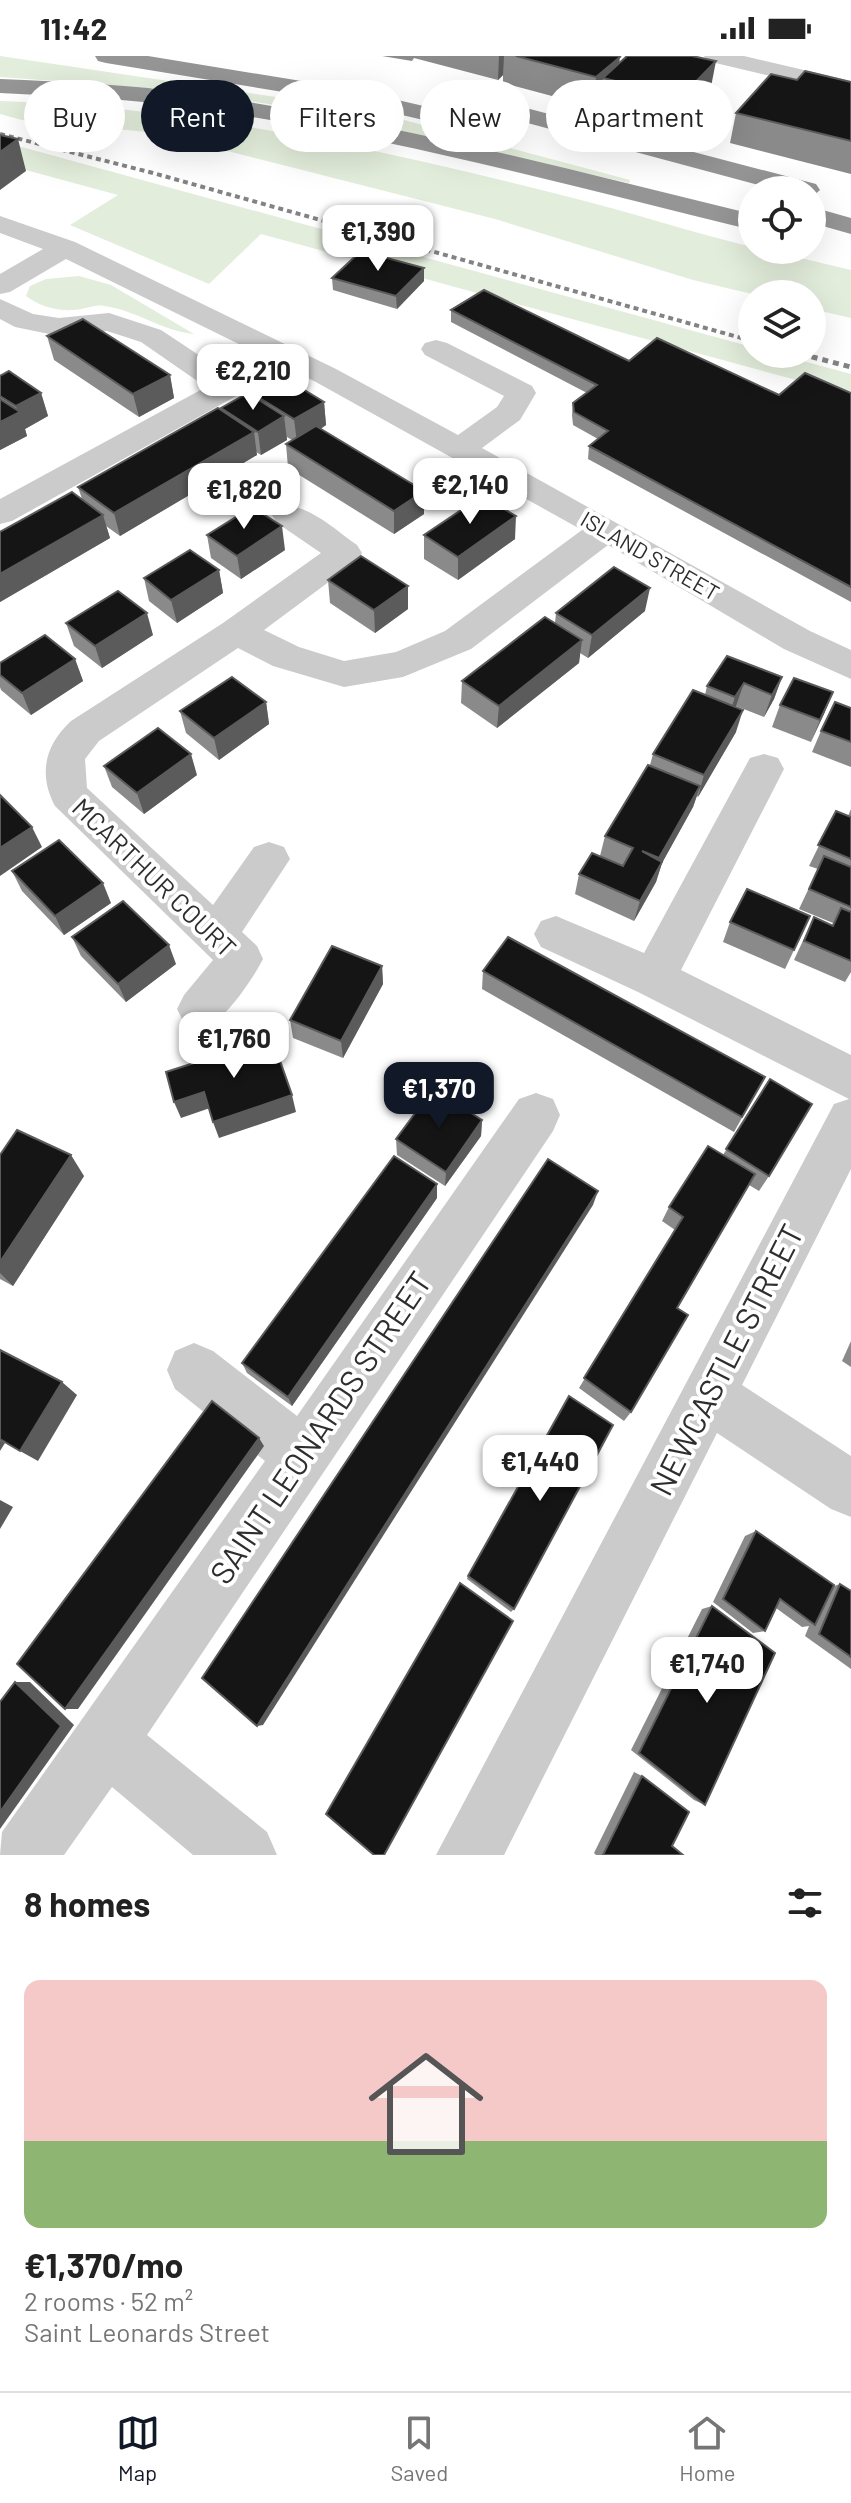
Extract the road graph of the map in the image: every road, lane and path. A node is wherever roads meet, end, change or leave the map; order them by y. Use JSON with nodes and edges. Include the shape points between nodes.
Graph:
{"nodes":[{"id":1,"x":106,"y":56,"type":"edge"},
{"id":2,"x":239,"y":56,"type":"edge"},
{"id":3,"x":715,"y":56,"type":"edge"},
{"id":4,"x":772,"y":62,"type":"edge"},
{"id":5,"x":0,"y":86,"type":"edge"},
{"id":6,"x":851,"y":88,"type":"edge"},
{"id":7,"x":754,"y":176,"type":"edge"},
{"id":8,"x":738,"y":194,"type":"edge"},
{"id":9,"x":826,"y":195,"type":"edge"},
{"id":10,"x":851,"y":202,"type":"edge"},
{"id":11,"x":738,"y":219,"type":"edge"},
{"id":12,"x":826,"y":219,"type":"edge"},
{"id":13,"x":0,"y":224,"type":"edge"},
{"id":14,"x":851,"y":226,"type":"edge"},
{"id":15,"x":826,"y":240,"type":"edge"},
{"id":16,"x":851,"y":246,"type":"edge"},
{"id":17,"x":65,"y":248,"type":"junction"},
{"id":18,"x":0,"y":286,"type":"edge"},
{"id":19,"x":0,"y":308,"type":"edge"},
{"id":20,"x":436,"y":349,"type":"dead end"},
{"id":21,"x":460,"y":449,"type":"junction"},
{"id":22,"x":0,"y":513,"type":"edge"},
{"id":23,"x":289,"y":515,"type":"dead end"},
{"id":24,"x":606,"y":529,"type":"junction"},
{"id":25,"x":236,"y":632,"type":"junction"},
{"id":26,"x":851,"y":666,"type":"edge"},
{"id":27,"x":764,"y":769,"type":"dead end"},
{"id":28,"x":269,"y":859,"type":"dead end"},
{"id":29,"x":556,"y":934,"type":"dead end"},
{"id":30,"x":216,"y":935,"type":"junction"},
{"id":31,"x":654,"y":978,"type":"junction"},
{"id":32,"x":200,"y":1009,"type":"dead end"},
{"id":33,"x":851,"y":1078,"type":"edge"},
{"id":34,"x":536,"y":1115,"type":"dead end"},
{"id":35,"x":851,"y":1120,"type":"edge"},
{"id":36,"x":194,"y":1370,"type":"dead end"},
{"id":37,"x":709,"y":1395,"type":"junction"},
{"id":38,"x":302,"y":1455,"type":"junction"},
{"id":39,"x":851,"y":1489,"type":"edge"},
{"id":40,"x":106,"y":1742,"type":"junction"},
{"id":41,"x":25,"y":1855,"type":"edge"},
{"id":42,"x":244,"y":1855,"type":"edge"},
{"id":43,"x":469,"y":1855,"type":"edge"}],
"edges":[{"from":1,"to":8,"type":"highway","via":[[414,109]]},
{"from":2,"to":7,"type":"highway","via":[[476,101]]},
{"from":3,"to":4,"type":"street"},
{"from":4,"to":6,"type":"street"},
{"from":5,"to":11,"type":"highway","via":[[107,90],[307,120]]},
{"from":9,"to":10,"type":"highway"},
{"from":12,"to":14,"type":"highway"},
{"from":13,"to":17,"type":"street","name":"ISLAND STREET"},
{"from":15,"to":16,"type":"highway"},
{"from":17,"to":18,"type":"street"},
{"from":17,"to":21,"type":"street","name":"ISLAND STREET","via":[[232,327]]},
{"from":19,"to":22,"type":"street","via":[[25,321],[59,327],[109,322],[151,336],[227,388]]},
{"from":20,"to":21,"type":"street","via":[[521,393],[509,413]]},
{"from":21,"to":24,"type":"street","name":"ISLAND STREET"},
{"from":23,"to":25,"type":"street","name":"MCARTHUR COURT","via":[[345,553]]},
{"from":24,"to":25,"type":"street","via":[[458,640],[403,664],[344,674],[286,657]]},
{"from":24,"to":26,"type":"street","name":"ISLAND STREET"},
{"from":25,"to":30,"type":"street","name":"MCARTHUR COURT","via":[[85,731],[70,744],[63,762],[69,795]]},
{"from":27,"to":31,"type":"street"},
{"from":28,"to":30,"type":"street"},
{"from":29,"to":31,"type":"street"},
{"from":30,"to":32,"type":"street","name":"MCARTHUR COURT","via":[[241,959]]},
{"from":31,"to":33,"type":"street"},
{"from":34,"to":38,"type":"street","name":"SAINT LEONARDS STREET"},
{"from":35,"to":37,"type":"street","name":"NEWCASTLE STREET"},
{"from":36,"to":38,"type":"street"},
{"from":37,"to":39,"type":"street"},
{"from":37,"to":43,"type":"street","name":"NEWCASTLE STREET"},
{"from":38,"to":40,"type":"street","name":"SAINT LEONARDS STREET"},
{"from":40,"to":41,"type":"street","name":"SAINT LEONARDS STREET"},
{"from":40,"to":42,"type":"street"}]}
